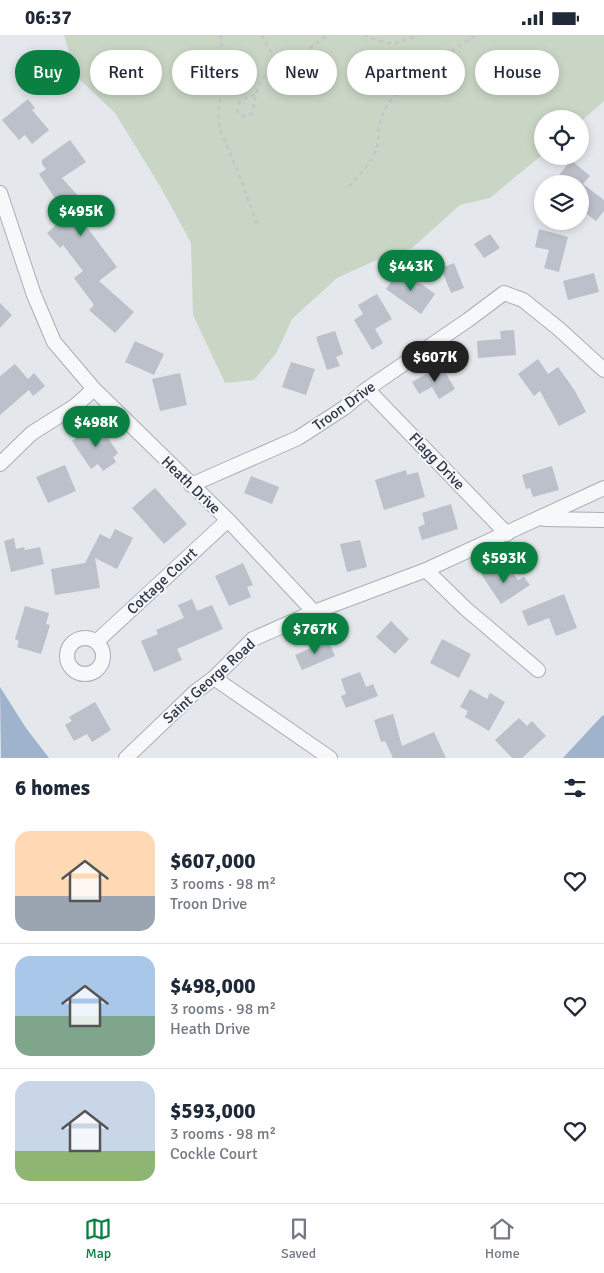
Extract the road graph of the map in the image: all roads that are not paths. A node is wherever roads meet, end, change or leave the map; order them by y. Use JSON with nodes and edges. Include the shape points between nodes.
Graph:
{"nodes":[{"id":1,"x":0,"y":193,"type":"edge"},
{"id":2,"x":604,"y":370,"type":"edge"},
{"id":3,"x":94,"y":389,"type":"junction"},
{"id":4,"x":367,"y":389,"type":"junction"},
{"id":5,"x":0,"y":464,"type":"edge"},
{"id":6,"x":191,"y":485,"type":"junction"},
{"id":7,"x":604,"y":488,"type":"edge"},
{"id":8,"x":538,"y":519,"type":"junction"},
{"id":9,"x":228,"y":520,"type":"junction"},
{"id":10,"x":604,"y":520,"type":"edge"},
{"id":11,"x":507,"y":534,"type":"junction"},
{"id":12,"x":426,"y":570,"type":"junction"},
{"id":13,"x":314,"y":612,"type":"junction"},
{"id":14,"x":96,"y":642,"type":"dead end"},
{"id":15,"x":538,"y":671,"type":"dead end"},
{"id":16,"x":214,"y":678,"type":"junction"},
{"id":17,"x":126,"y":758,"type":"edge"},
{"id":18,"x":330,"y":758,"type":"edge"}],
"edges":[{"from":1,"to":3,"type":"street","name":"Heath Drive","via":[[34,295],[54,342]]},
{"from":2,"to":4,"type":"street","name":"Troon Drive","via":[[524,300],[504,293]]},
{"from":3,"to":5,"type":"street","via":[[75,406],[32,433]]},
{"from":3,"to":6,"type":"street","name":"Heath Drive"},
{"from":4,"to":6,"type":"street","name":"Troon Drive","via":[[298,438]]},
{"from":4,"to":11,"type":"street","name":"Flagg Drive"},
{"from":6,"to":9,"type":"street","name":"Heath Drive"},
{"from":7,"to":8,"type":"street","name":"Saint George Road"},
{"from":8,"to":10,"type":"street"},
{"from":8,"to":11,"type":"street","name":"Saint George Road"},
{"from":9,"to":13,"type":"street","name":"Heath Drive"},
{"from":9,"to":14,"type":"street","name":"Cottage Court"},
{"from":11,"to":12,"type":"street","name":"Saint George Road"},
{"from":12,"to":13,"type":"street","name":"Saint George Road"},
{"from":12,"to":15,"type":"street"},
{"from":13,"to":16,"type":"street","name":"Saint George Road","via":[[253,639]]},
{"from":16,"to":17,"type":"street","name":"Saint George Road"},
{"from":16,"to":18,"type":"street"}]}
